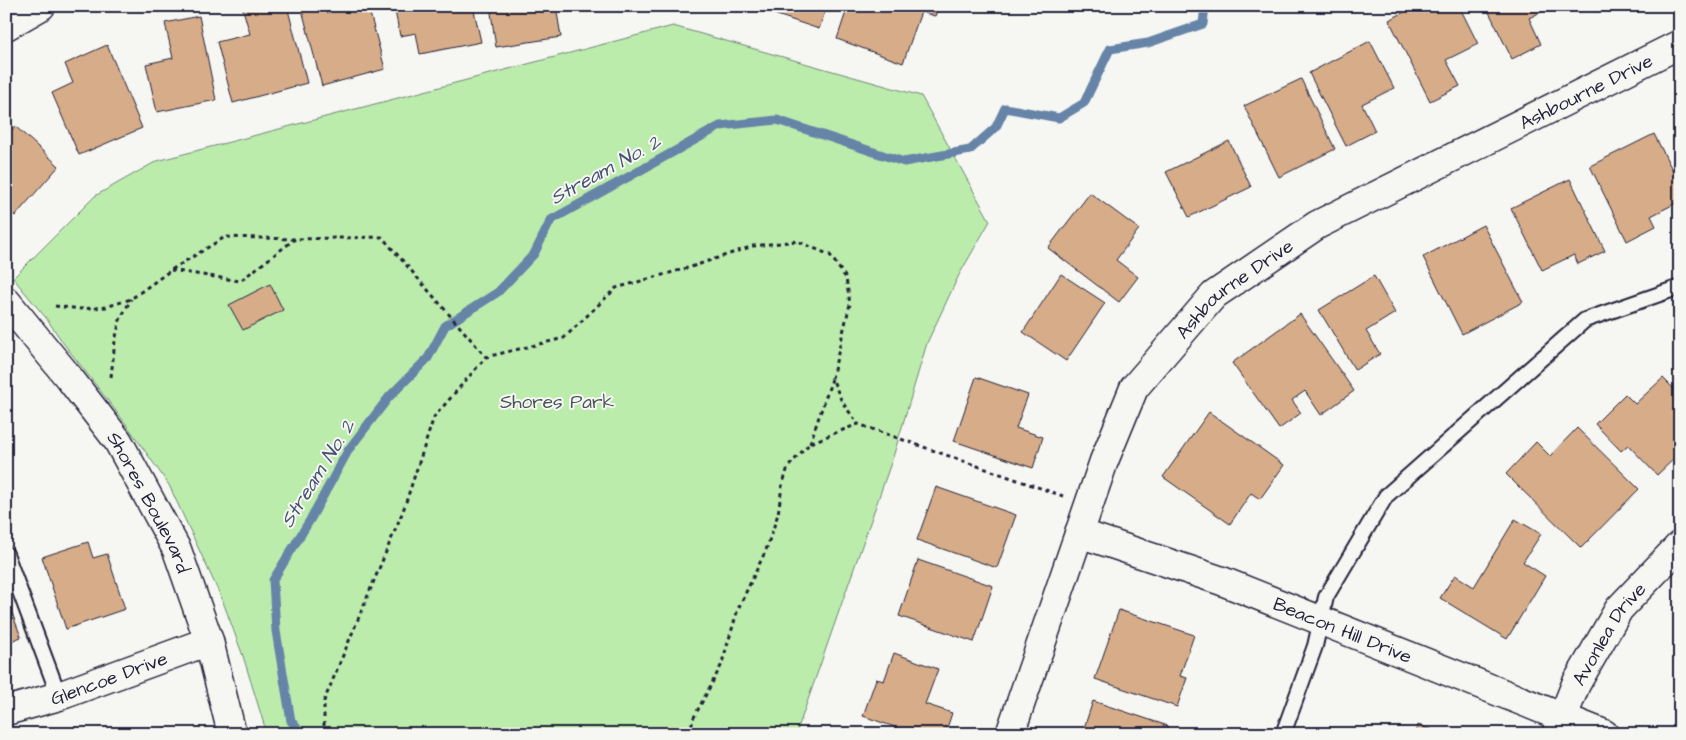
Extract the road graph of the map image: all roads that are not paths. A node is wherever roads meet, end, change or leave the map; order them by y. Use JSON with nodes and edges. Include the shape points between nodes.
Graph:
{"nodes":[{"id":1,"x":41,"y":6,"type":"edge"},
{"id":2,"x":6,"y":26,"type":"edge"},
{"id":3,"x":1680,"y":44,"type":"edge"},
{"id":4,"x":1680,"y":287,"type":"edge"},
{"id":5,"x":6,"y":301,"type":"edge"},
{"id":6,"x":1079,"y":533,"type":"junction"},
{"id":7,"x":1680,"y":545,"type":"edge"},
{"id":8,"x":6,"y":554,"type":"edge"},
{"id":9,"x":1320,"y":622,"type":"junction"},
{"id":10,"x":209,"y":641,"type":"junction"},
{"id":11,"x":59,"y":696,"type":"junction"},
{"id":12,"x":6,"y":711,"type":"edge"},
{"id":13,"x":1559,"y":726,"type":"edge"},
{"id":14,"x":232,"y":734,"type":"edge"},
{"id":15,"x":1010,"y":734,"type":"edge"},
{"id":16,"x":1284,"y":734,"type":"edge"},
{"id":17,"x":1604,"y":734,"type":"edge"}],
"edges":[{"from":1,"to":2,"type":"street"},
{"from":3,"to":6,"type":"street","name":"Ashbourne Drive","via":[[1317,225],[1214,295],[1134,388]]},
{"from":4,"to":9,"type":"lane","via":[[1585,320],[1386,496],[1326,597]]},
{"from":5,"to":10,"type":"street","name":"Shores Boulevard","via":[[118,441],[177,550]]},
{"from":6,"to":9,"type":"street","name":"Beacon Hill Drive","via":[[1222,582]]},
{"from":6,"to":15,"type":"street","name":"Ashbourne Drive"},
{"from":7,"to":13,"type":"street","name":"Avonlea Drive","via":[[1619,609],[1576,684]]},
{"from":8,"to":11,"type":"lane"},
{"from":9,"to":13,"type":"street","name":"Beacon Hill Drive"},
{"from":9,"to":16,"type":"lane","via":[[1315,646]]},
{"from":10,"to":11,"type":"street","name":"Glencoe Drive"},
{"from":10,"to":14,"type":"street","name":"Shores Boulevard"},
{"from":11,"to":12,"type":"street","name":"Glencoe Drive"},
{"from":13,"to":17,"type":"street","name":"Beacon Hill Drive"}]}
